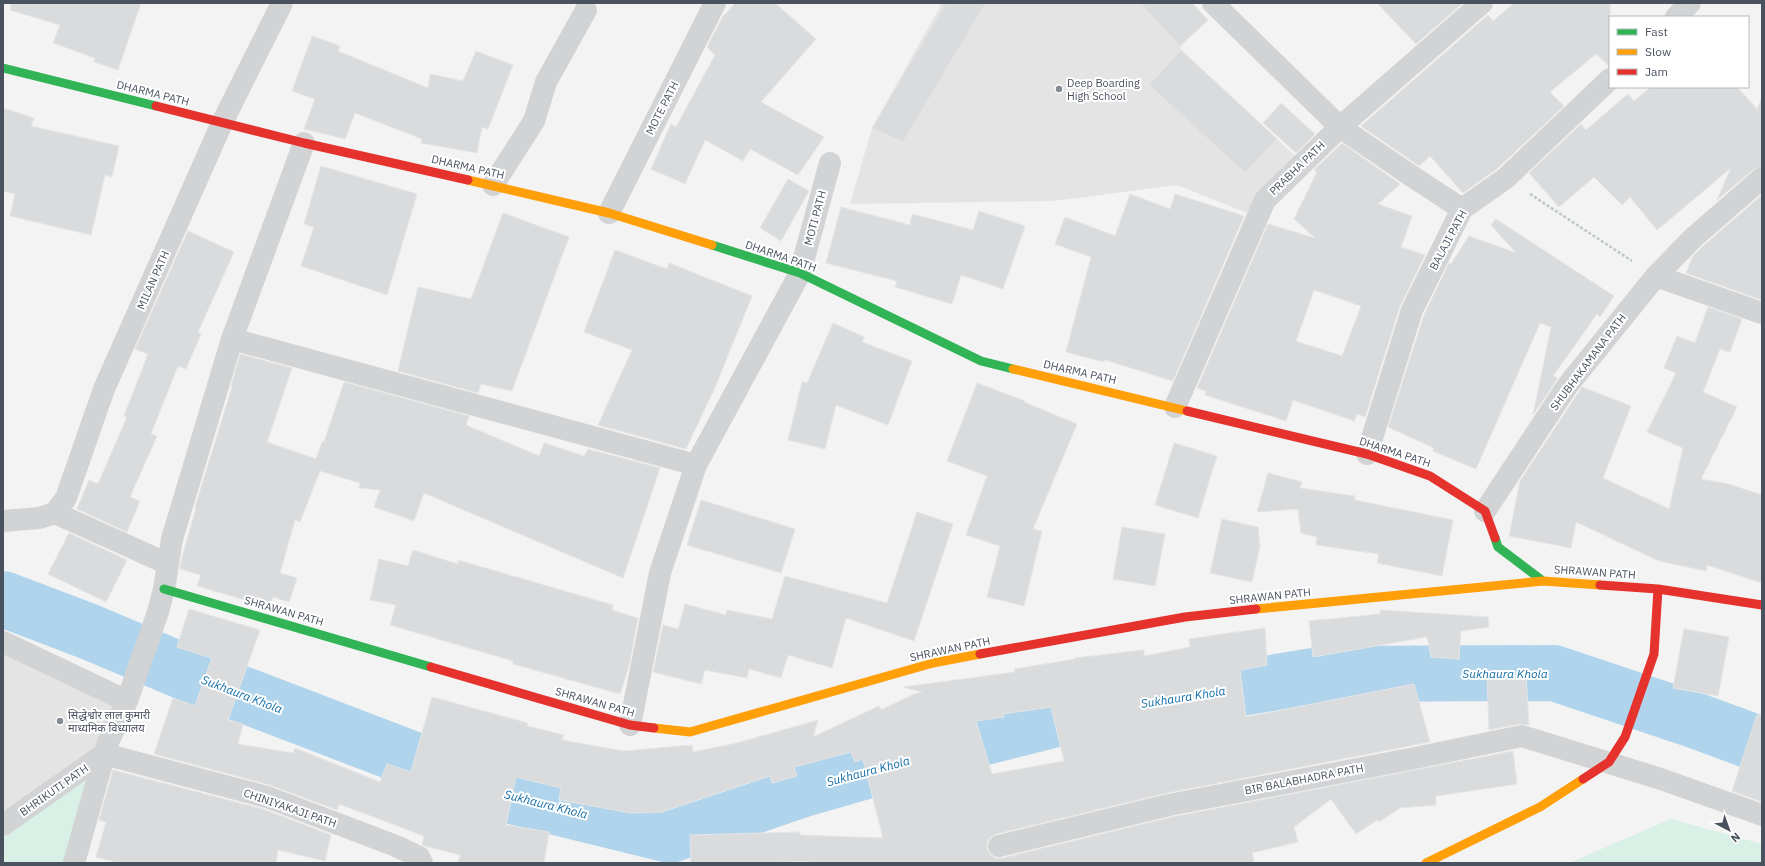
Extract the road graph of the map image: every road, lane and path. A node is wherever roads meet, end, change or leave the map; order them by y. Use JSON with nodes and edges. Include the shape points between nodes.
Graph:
{"nodes":[{"id":1,"x":282,"y":3,"type":"edge"},
{"id":2,"x":715,"y":3,"type":"edge"},
{"id":3,"x":1213,"y":3,"type":"edge"},
{"id":4,"x":1482,"y":3,"type":"edge"},
{"id":5,"x":1690,"y":3,"type":"edge"},
{"id":6,"x":586,"y":10,"type":"dead end"},
{"id":7,"x":1677,"y":16,"type":"edge"},
{"id":8,"x":3,"y":68,"type":"edge"},
{"id":9,"x":1609,"y":80,"type":"edge"},
{"id":10,"x":222,"y":123,"type":"junction"},
{"id":11,"x":1340,"y":127,"type":"junction"},
{"id":12,"x":304,"y":143,"type":"junction"},
{"id":13,"x":830,"y":163,"type":"dead end"},
{"id":14,"x":1506,"y":178,"type":"junction"},
{"id":15,"x":1762,"y":178,"type":"edge"},
{"id":16,"x":493,"y":185,"type":"junction"},
{"id":17,"x":1462,"y":209,"type":"junction"},
{"id":18,"x":609,"y":214,"type":"junction"},
{"id":19,"x":800,"y":272,"type":"junction"},
{"id":20,"x":1656,"y":276,"type":"junction"},
{"id":21,"x":1762,"y":313,"type":"edge"},
{"id":22,"x":232,"y":339,"type":"junction"},
{"id":23,"x":1175,"y":407,"type":"junction"},
{"id":24,"x":1367,"y":454,"type":"junction"},
{"id":25,"x":696,"y":465,"type":"junction"},
{"id":26,"x":1484,"y":511,"type":"junction"},
{"id":27,"x":55,"y":513,"type":"junction"},
{"id":28,"x":3,"y":521,"type":"edge"},
{"id":29,"x":168,"y":564,"type":"junction"},
{"id":30,"x":1543,"y":581,"type":"junction"},
{"id":31,"x":164,"y":589,"type":"junction"},
{"id":32,"x":1658,"y":589,"type":"junction"},
{"id":33,"x":1762,"y":605,"type":"edge"},
{"id":34,"x":3,"y":642,"type":"edge"},
{"id":35,"x":127,"y":701,"type":"junction"},
{"id":36,"x":630,"y":725,"type":"junction"},
{"id":37,"x":104,"y":754,"type":"junction"},
{"id":38,"x":1609,"y":762,"type":"junction"},
{"id":39,"x":1762,"y":815,"type":"edge"},
{"id":40,"x":3,"y":825,"type":"edge"},
{"id":41,"x":999,"y":846,"type":"dead end"},
{"id":42,"x":74,"y":863,"type":"edge"},
{"id":43,"x":422,"y":863,"type":"edge"},
{"id":44,"x":1426,"y":863,"type":"edge"}],
"edges":[{"from":1,"to":10,"type":"street","name":"MILAN PATH"},
{"from":2,"to":18,"type":"street","name":"MOTE PATH"},
{"from":3,"to":11,"type":"street"},
{"from":4,"to":11,"type":"street","name":"PRABHA PATH"},
{"from":5,"to":7,"type":"street"},
{"from":6,"to":16,"type":"street","via":[[546,82],[534,121]]},
{"from":8,"to":10,"type":"street","name":"DHARMA PATH"},
{"from":9,"to":14,"type":"street","name":"BALAJI PATH"},
{"from":10,"to":12,"type":"street","name":"DHARMA PATH"},
{"from":10,"to":27,"type":"street","name":"MILAN PATH","via":[[104,389],[66,498]]},
{"from":11,"to":17,"type":"street"},
{"from":11,"to":23,"type":"street","name":"PRABHA PATH","via":[[1265,200]]},
{"from":12,"to":16,"type":"street","name":"DHARMA PATH"},
{"from":12,"to":22,"type":"street"},
{"from":13,"to":19,"type":"street","name":"MOTI PATH"},
{"from":14,"to":17,"type":"street","name":"BALAJI PATH"},
{"from":14,"to":20,"type":"path"},
{"from":15,"to":20,"type":"street","name":"SHUBHAKAMANA PATH","via":[[1693,238]]},
{"from":16,"to":18,"type":"street","name":"DHARMA PATH"},
{"from":17,"to":24,"type":"street","name":"BALAJI PATH","via":[[1412,310]]},
{"from":18,"to":19,"type":"street","name":"DHARMA PATH"},
{"from":19,"to":23,"type":"street","name":"DHARMA PATH","via":[[982,361]]},
{"from":19,"to":25,"type":"street","name":"MOTI PATH"},
{"from":20,"to":21,"type":"street"},
{"from":20,"to":26,"type":"street","name":"SHUBHAKAMANA PATH","via":[[1568,385]]},
{"from":22,"to":25,"type":"street"},
{"from":22,"to":29,"type":"street","via":[[172,539]]},
{"from":23,"to":24,"type":"street","name":"DHARMA PATH"},
{"from":24,"to":26,"type":"street","name":"DHARMA PATH","via":[[1430,476]]},
{"from":25,"to":36,"type":"street","name":"MOTI PATH","via":[[660,573]]},
{"from":26,"to":30,"type":"street","via":[[1498,547]]},
{"from":27,"to":28,"type":"street","via":[[39,518]]},
{"from":27,"to":29,"type":"street"},
{"from":29,"to":31,"type":"street"},
{"from":30,"to":32,"type":"street","name":"SHRAWAN PATH"},
{"from":30,"to":36,"type":"street","name":"SHRAWAN PATH","via":[[1185,618],[933,663],[690,732]]},
{"from":31,"to":35,"type":"street"},
{"from":31,"to":36,"type":"street","name":"SHRAWAN PATH"},
{"from":32,"to":33,"type":"street","name":"SHRAWAN PATH"},
{"from":32,"to":38,"type":"street","via":[[1654,654],[1625,737]]},
{"from":34,"to":35,"type":"street"},
{"from":35,"to":37,"type":"street"},
{"from":37,"to":40,"type":"street","name":"BHRIKUTI PATH"},
{"from":37,"to":42,"type":"street"},
{"from":37,"to":43,"type":"street","name":"CHINIYAKAJI PATH","via":[[267,797],[396,846],[419,857]]},
{"from":38,"to":39,"type":"street","name":"BIR BALABHADRA PATH"},
{"from":38,"to":41,"type":"street","name":"BIR BALABHADRA PATH","via":[[1522,736],[1169,805]]},
{"from":38,"to":44,"type":"street","via":[[1540,807]]}]}
